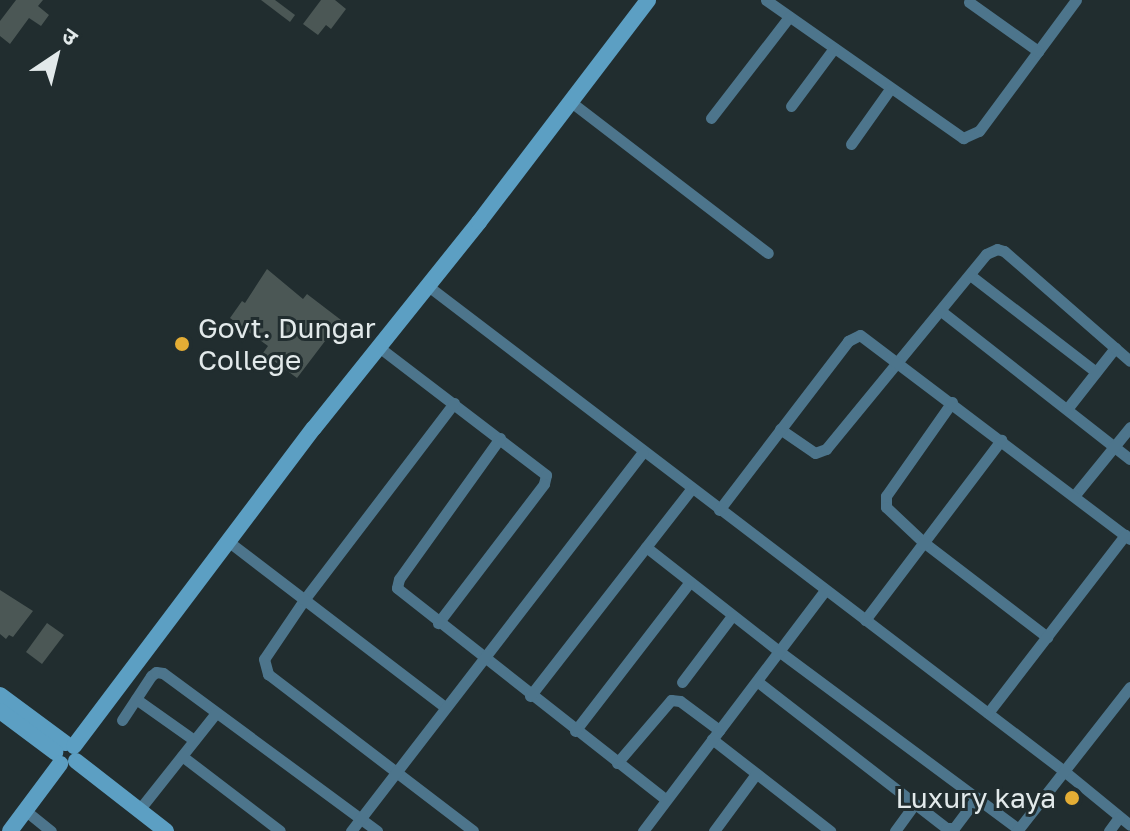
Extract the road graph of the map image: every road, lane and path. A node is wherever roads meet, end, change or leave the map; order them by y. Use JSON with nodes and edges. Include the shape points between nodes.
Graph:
{"nodes":[{"id":1,"x":648,"y":0,"type":"edge"},
{"id":2,"x":766,"y":0,"type":"edge"},
{"id":3,"x":1076,"y":0,"type":"edge"},
{"id":4,"x":969,"y":2,"type":"dead end"},
{"id":5,"x":789,"y":17,"type":"junction"},
{"id":6,"x":834,"y":48,"type":"junction"},
{"id":7,"x":1038,"y":51,"type":"junction"},
{"id":8,"x":890,"y":89,"type":"junction"},
{"id":9,"x":571,"y":102,"type":"junction"},
{"id":10,"x":791,"y":106,"type":"dead end"},
{"id":11,"x":711,"y":118,"type":"dead end"},
{"id":12,"x":851,"y":144,"type":"dead end"},
{"id":13,"x":768,"y":253,"type":"dead end"},
{"id":14,"x":970,"y":275,"type":"junction"},
{"id":15,"x":428,"y":286,"type":"junction"},
{"id":16,"x":941,"y":311,"type":"junction"},
{"id":17,"x":380,"y":348,"type":"junction"},
{"id":18,"x":1115,"y":348,"type":"junction"},
{"id":19,"x":1130,"y":361,"type":"edge"},
{"id":20,"x":900,"y":362,"type":"junction"},
{"id":21,"x":1096,"y":372,"type":"junction"},
{"id":22,"x":952,"y":402,"type":"junction"},
{"id":23,"x":454,"y":403,"type":"junction"},
{"id":24,"x":1067,"y":409,"type":"junction"},
{"id":25,"x":1130,"y":427,"type":"edge"},
{"id":26,"x":780,"y":429,"type":"junction"},
{"id":27,"x":500,"y":438,"type":"junction"},
{"id":28,"x":1001,"y":440,"type":"junction"},
{"id":29,"x":1114,"y":446,"type":"junction"},
{"id":30,"x":643,"y":452,"type":"junction"},
{"id":31,"x":1130,"y":459,"type":"edge"},
{"id":32,"x":691,"y":489,"type":"junction"},
{"id":33,"x":1074,"y":496,"type":"junction"},
{"id":34,"x":719,"y":510,"type":"junction"},
{"id":35,"x":1128,"y":537,"type":"edge"},
{"id":36,"x":922,"y":541,"type":"junction"},
{"id":37,"x":229,"y":542,"type":"junction"},
{"id":38,"x":646,"y":547,"type":"junction"},
{"id":39,"x":689,"y":583,"type":"junction"},
{"id":40,"x":825,"y":590,"type":"junction"},
{"id":41,"x":304,"y":600,"type":"junction"},
{"id":42,"x":732,"y":616,"type":"junction"},
{"id":43,"x":865,"y":620,"type":"junction"},
{"id":44,"x":438,"y":623,"type":"junction"},
{"id":45,"x":1047,"y":637,"type":"junction"},
{"id":46,"x":780,"y":652,"type":"junction"},
{"id":47,"x":140,"y":659,"type":"junction"},
{"id":48,"x":484,"y":659,"type":"junction"},
{"id":49,"x":156,"y":672,"type":"junction"},
{"id":50,"x":682,"y":682,"type":"dead end"},
{"id":51,"x":758,"y":682,"type":"junction"},
{"id":52,"x":1130,"y":687,"type":"edge"},
{"id":53,"x":0,"y":695,"type":"edge"},
{"id":54,"x":530,"y":696,"type":"junction"},
{"id":55,"x":136,"y":699,"type":"junction"},
{"id":56,"x":445,"y":707,"type":"junction"},
{"id":57,"x":0,"y":711,"type":"edge"},
{"id":58,"x":216,"y":713,"type":"junction"},
{"id":59,"x":988,"y":713,"type":"junction"},
{"id":60,"x":122,"y":720,"type":"dead end"},
{"id":61,"x":575,"y":731,"type":"junction"},
{"id":62,"x":716,"y":734,"type":"junction"},
{"id":63,"x":194,"y":740,"type":"junction"},
{"id":64,"x":66,"y":753,"type":"junction"},
{"id":65,"x":182,"y":756,"type":"junction"},
{"id":66,"x":617,"y":763,"type":"junction"},
{"id":67,"x":1064,"y":771,"type":"junction"},
{"id":68,"x":396,"y":773,"type":"junction"},
{"id":69,"x":756,"y":774,"type":"junction"},
{"id":70,"x":977,"y":798,"type":"junction"},
{"id":71,"x":666,"y":800,"type":"junction"},
{"id":72,"x":914,"y":805,"type":"junction"},
{"id":73,"x":139,"y":810,"type":"junction"},
{"id":74,"x":26,"y":811,"type":"junction"},
{"id":75,"x":1119,"y":817,"type":"junction"},
{"id":76,"x":361,"y":819,"type":"junction"},
{"id":77,"x":1130,"y":825,"type":"edge"},
{"id":78,"x":1018,"y":830,"type":"edge"},
{"id":79,"x":10,"y":831,"type":"edge"},
{"id":80,"x":51,"y":831,"type":"edge"},
{"id":81,"x":166,"y":831,"type":"edge"},
{"id":82,"x":280,"y":831,"type":"edge"},
{"id":83,"x":351,"y":831,"type":"edge"},
{"id":84,"x":377,"y":831,"type":"edge"},
{"id":85,"x":473,"y":831,"type":"edge"},
{"id":86,"x":643,"y":831,"type":"edge"},
{"id":87,"x":714,"y":831,"type":"edge"},
{"id":88,"x":830,"y":831,"type":"edge"},
{"id":89,"x":895,"y":831,"type":"edge"},
{"id":90,"x":1109,"y":831,"type":"edge"}],
"edges":[{"from":1,"to":9,"type":"street"},
{"from":2,"to":5,"type":"street"},
{"from":3,"to":7,"type":"street"},
{"from":4,"to":7,"type":"street"},
{"from":5,"to":6,"type":"street"},
{"from":5,"to":11,"type":"street"},
{"from":6,"to":8,"type":"street"},
{"from":6,"to":10,"type":"street"},
{"from":7,"to":8,"type":"street","via":[[971,136],[953,134]]},
{"from":8,"to":12,"type":"street"},
{"from":9,"to":13,"type":"street"},
{"from":9,"to":15,"type":"street"},
{"from":14,"to":16,"type":"street"},
{"from":14,"to":18,"type":"street","via":[[992,250],[1004,251]]},
{"from":14,"to":21,"type":"street"},
{"from":15,"to":17,"type":"street"},
{"from":15,"to":30,"type":"street"},
{"from":16,"to":20,"type":"street"},
{"from":16,"to":24,"type":"street"},
{"from":17,"to":23,"type":"street"},
{"from":17,"to":37,"type":"street"},
{"from":18,"to":19,"type":"street"},
{"from":18,"to":21,"type":"street"},
{"from":20,"to":22,"type":"street"},
{"from":20,"to":26,"type":"street","via":[[822,452],[809,451]]},
{"from":20,"to":26,"type":"street","via":[[866,336],[854,337]]},
{"from":21,"to":24,"type":"street"},
{"from":22,"to":28,"type":"street"},
{"from":22,"to":36,"type":"street","via":[[885,501],[893,516]]},
{"from":23,"to":27,"type":"street"},
{"from":23,"to":41,"type":"street"},
{"from":24,"to":29,"type":"street"},
{"from":25,"to":29,"type":"street"},
{"from":26,"to":34,"type":"street"},
{"from":27,"to":44,"type":"street","via":[[397,584],[399,592]]},
{"from":27,"to":44,"type":"street","via":[[543,471],[546,480]]},
{"from":28,"to":33,"type":"street"},
{"from":28,"to":36,"type":"street"},
{"from":29,"to":31,"type":"street"},
{"from":29,"to":33,"type":"street"},
{"from":30,"to":32,"type":"street"},
{"from":30,"to":48,"type":"street"},
{"from":32,"to":34,"type":"street"},
{"from":32,"to":38,"type":"street"},
{"from":33,"to":35,"type":"street"},
{"from":34,"to":40,"type":"street"},
{"from":35,"to":45,"type":"street"},
{"from":36,"to":43,"type":"street"},
{"from":36,"to":45,"type":"street"},
{"from":37,"to":41,"type":"street"},
{"from":37,"to":47,"type":"street"},
{"from":38,"to":39,"type":"street"},
{"from":38,"to":54,"type":"street"},
{"from":39,"to":42,"type":"street"},
{"from":39,"to":61,"type":"street"},
{"from":40,"to":43,"type":"street"},
{"from":40,"to":46,"type":"street"},
{"from":41,"to":56,"type":"street"},
{"from":41,"to":68,"type":"street","via":[[266,653],[268,674]]},
{"from":42,"to":46,"type":"street"},
{"from":42,"to":50,"type":"street"},
{"from":43,"to":59,"type":"street"},
{"from":44,"to":48,"type":"street"},
{"from":45,"to":59,"type":"street"},
{"from":46,"to":51,"type":"street"},
{"from":46,"to":70,"type":"street"},
{"from":47,"to":49,"type":"street"},
{"from":47,"to":64,"type":"street"},
{"from":48,"to":54,"type":"street"},
{"from":48,"to":56,"type":"street"},
{"from":49,"to":55,"type":"street"},
{"from":49,"to":58,"type":"street"},
{"from":51,"to":62,"type":"street"},
{"from":51,"to":72,"type":"street"},
{"from":52,"to":67,"type":"street"},
{"from":53,"to":64,"type":"street"},
{"from":54,"to":61,"type":"street"},
{"from":55,"to":60,"type":"street"},
{"from":55,"to":63,"type":"street"},
{"from":56,"to":68,"type":"street"},
{"from":57,"to":64,"type":"street"},
{"from":58,"to":63,"type":"street"},
{"from":58,"to":76,"type":"street"},
{"from":59,"to":67,"type":"street"},
{"from":61,"to":66,"type":"street"},
{"from":62,"to":66,"type":"street","via":[[680,701],[671,700]]},
{"from":62,"to":69,"type":"street"},
{"from":62,"to":71,"type":"street"},
{"from":63,"to":65,"type":"street"},
{"from":64,"to":73,"type":"street"},
{"from":64,"to":74,"type":"street"},
{"from":65,"to":73,"type":"street"},
{"from":65,"to":82,"type":"street"},
{"from":66,"to":71,"type":"street"},
{"from":67,"to":75,"type":"street"},
{"from":67,"to":78,"type":"street"},
{"from":68,"to":76,"type":"street"},
{"from":68,"to":85,"type":"street"},
{"from":69,"to":87,"type":"street"},
{"from":69,"to":88,"type":"street"},
{"from":70,"to":72,"type":"street","via":[[950,829]]},
{"from":70,"to":78,"type":"street"},
{"from":71,"to":86,"type":"street"},
{"from":72,"to":89,"type":"street"},
{"from":73,"to":81,"type":"street"},
{"from":74,"to":79,"type":"street"},
{"from":74,"to":80,"type":"street"},
{"from":75,"to":77,"type":"street"},
{"from":75,"to":90,"type":"street"},
{"from":76,"to":83,"type":"street"},
{"from":76,"to":84,"type":"street"}]}
